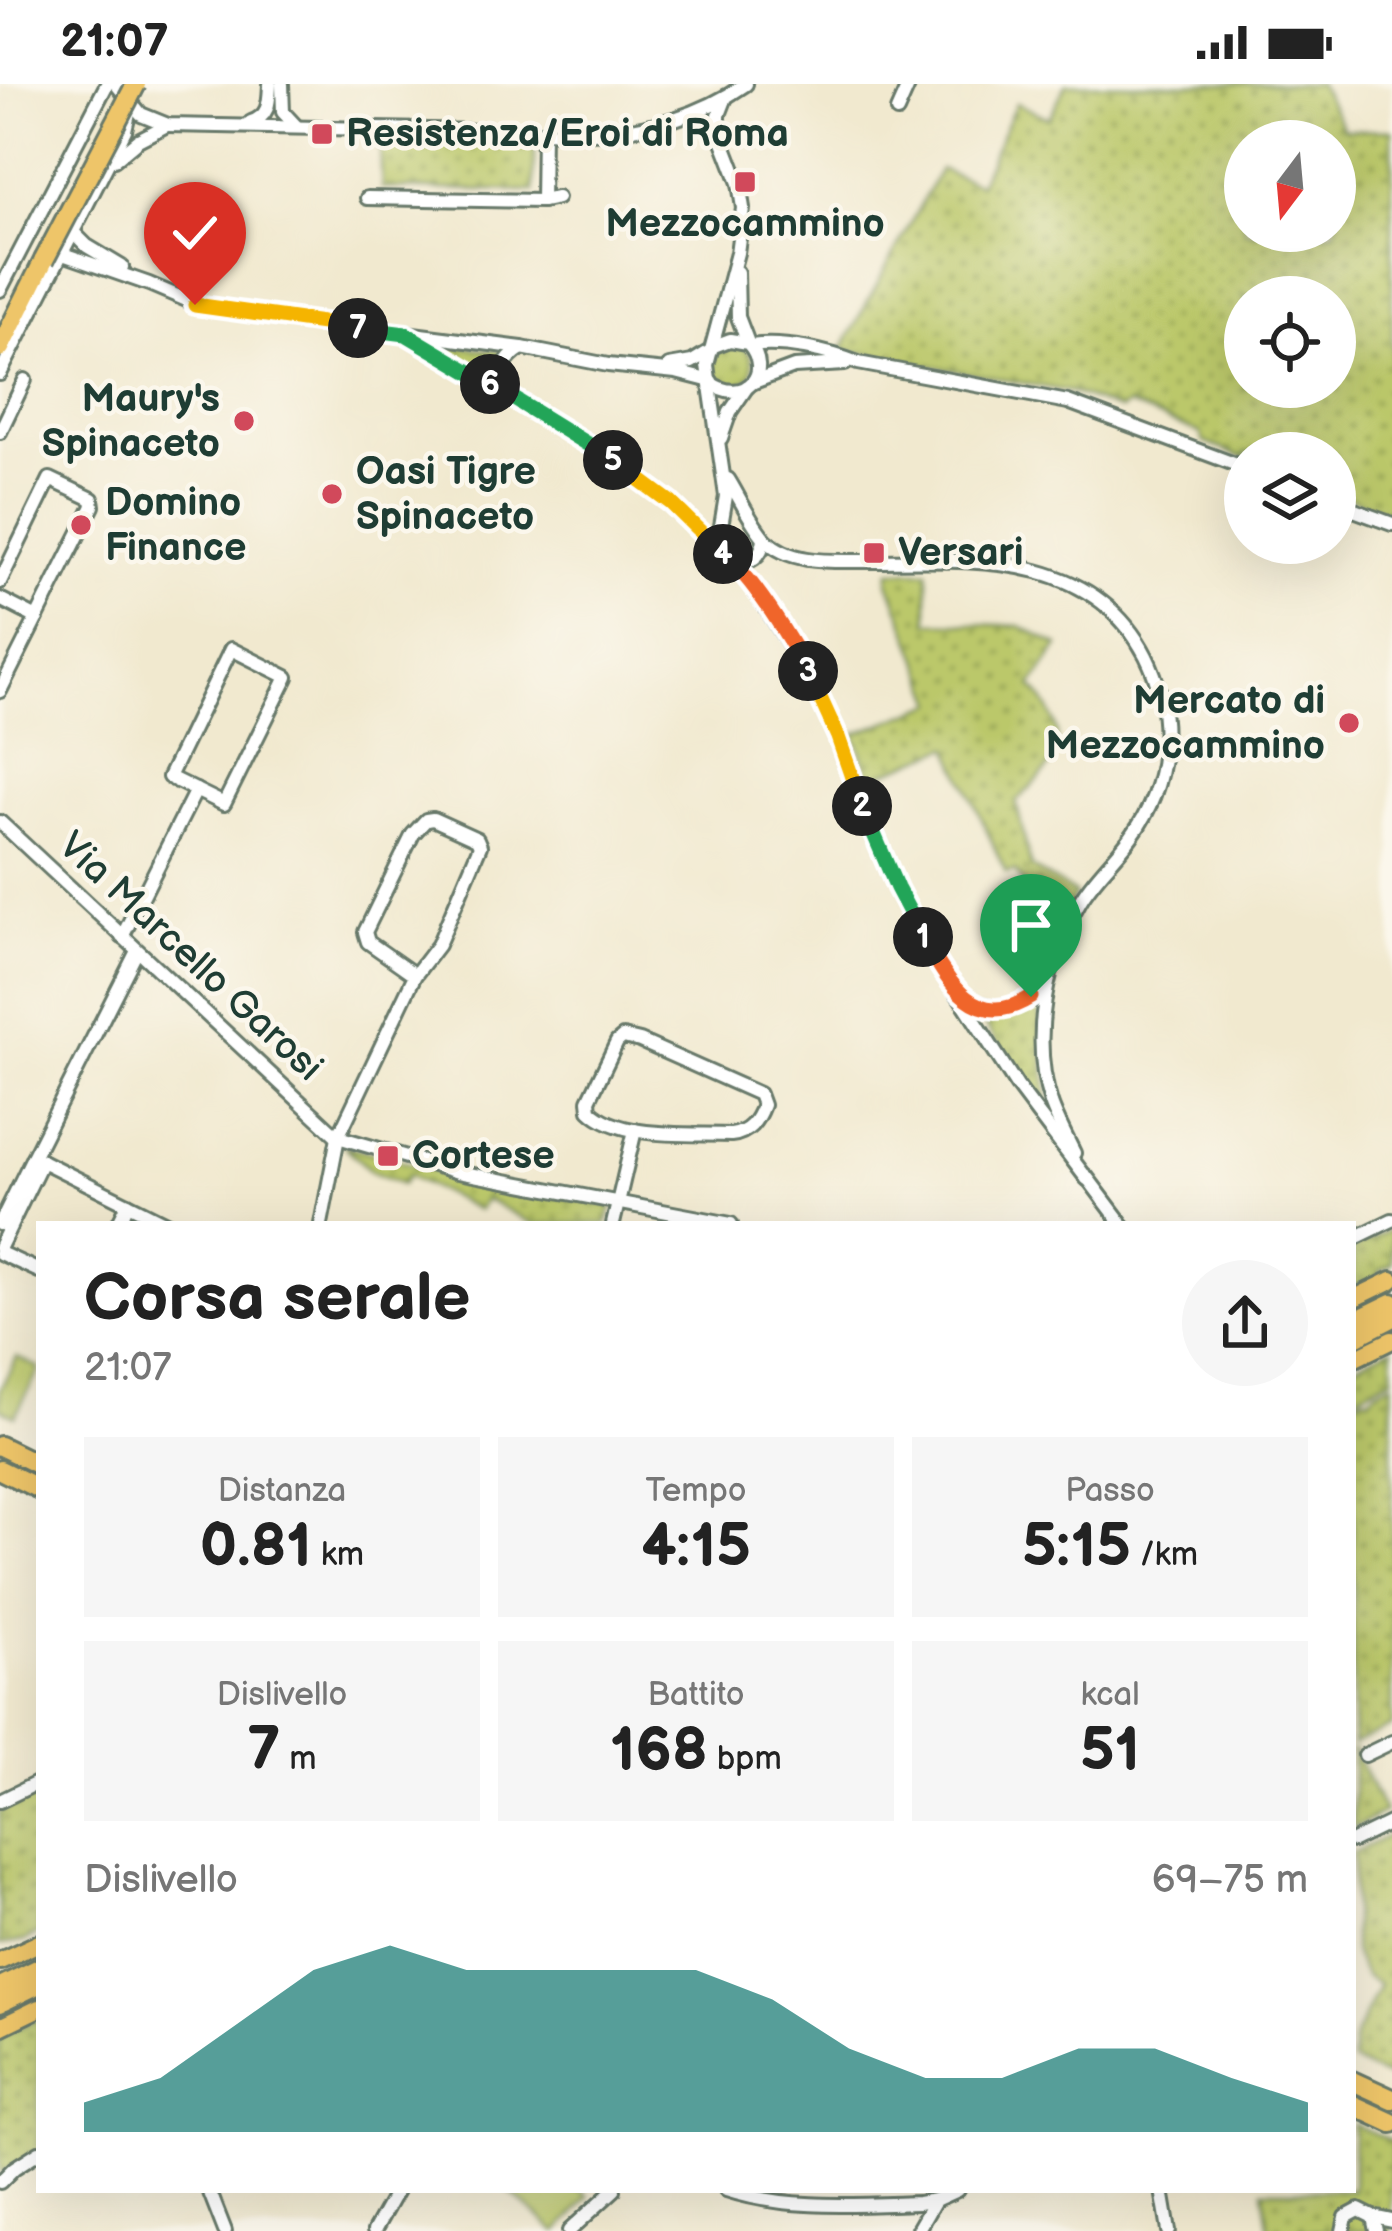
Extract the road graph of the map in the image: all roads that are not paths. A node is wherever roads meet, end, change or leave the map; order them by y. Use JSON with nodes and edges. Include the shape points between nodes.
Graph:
{"nodes":[{"id":1,"x":270,"y":84,"type":"edge"},
{"id":2,"x":282,"y":84,"type":"edge"},
{"id":3,"x":746,"y":84,"type":"edge"},
{"id":4,"x":909,"y":84,"type":"edge"},
{"id":5,"x":104,"y":89,"type":"edge"},
{"id":6,"x":125,"y":89,"type":"edge"},
{"id":7,"x":726,"y":97,"type":"junction"},
{"id":8,"x":896,"y":111,"type":"dead end"},
{"id":9,"x":684,"y":116,"type":"junction"},
{"id":10,"x":168,"y":125,"type":"junction"},
{"id":11,"x":238,"y":126,"type":"junction"},
{"id":12,"x":297,"y":127,"type":"junction"},
{"id":13,"x":543,"y":132,"type":"junction"},
{"id":14,"x":720,"y":138,"type":"junction"},
{"id":15,"x":105,"y":169,"type":"junction"},
{"id":16,"x":367,"y":198,"type":"dead end"},
{"id":17,"x":72,"y":231,"type":"junction"},
{"id":18,"x":737,"y":253,"type":"junction"},
{"id":19,"x":46,"y":255,"type":"junction"},
{"id":20,"x":149,"y":284,"type":"junction"},
{"id":21,"x":0,"y":290,"type":"edge"},
{"id":22,"x":0,"y":321,"type":"edge"},
{"id":23,"x":406,"y":334,"type":"junction"},
{"id":24,"x":750,"y":345,"type":"junction"},
{"id":25,"x":0,"y":348,"type":"edge"},
{"id":26,"x":522,"y":348,"type":"junction"},
{"id":27,"x":712,"y":348,"type":"junction"},
{"id":28,"x":858,"y":363,"type":"junction"},
{"id":29,"x":654,"y":368,"type":"junction"},
{"id":30,"x":0,"y":374,"type":"edge"},
{"id":31,"x":25,"y":380,"type":"dead end"},
{"id":32,"x":711,"y":382,"type":"junction"},
{"id":33,"x":750,"y":385,"type":"junction"},
{"id":34,"x":506,"y":394,"type":"junction"},
{"id":35,"x":0,"y":432,"type":"edge"},
{"id":36,"x":720,"y":445,"type":"junction"},
{"id":37,"x":1224,"y":461,"type":"edge"},
{"id":38,"x":722,"y":467,"type":"junction"},
{"id":39,"x":1356,"y":511,"type":"edge"},
{"id":40,"x":688,"y":520,"type":"junction"},
{"id":41,"x":725,"y":523,"type":"junction"},
{"id":42,"x":1392,"y":524,"type":"edge"},
{"id":43,"x":756,"y":526,"type":"junction"},
{"id":44,"x":764,"y":538,"type":"junction"},
{"id":45,"x":727,"y":557,"type":"junction"},
{"id":46,"x":0,"y":582,"type":"edge"},
{"id":47,"x":0,"y":599,"type":"edge"},
{"id":48,"x":37,"y":618,"type":"junction"},
{"id":49,"x":0,"y":691,"type":"edge"},
{"id":50,"x":196,"y":790,"type":"junction"},
{"id":51,"x":0,"y":821,"type":"edge"},
{"id":52,"x":122,"y":937,"type":"junction"},
{"id":53,"x":137,"y":951,"type":"junction"},
{"id":54,"x":415,"y":975,"type":"junction"},
{"id":55,"x":1048,"y":978,"type":"junction"},
{"id":56,"x":957,"y":993,"type":"junction"},
{"id":57,"x":1049,"y":1119,"type":"junction"},
{"id":58,"x":635,"y":1130,"type":"junction"},
{"id":59,"x":338,"y":1137,"type":"junction"},
{"id":60,"x":38,"y":1159,"type":"junction"},
{"id":61,"x":618,"y":1203,"type":"junction"},
{"id":62,"x":128,"y":1204,"type":"junction"},
{"id":63,"x":1392,"y":1220,"type":"edge"},
{"id":64,"x":120,"y":1221,"type":"edge"},
{"id":65,"x":162,"y":1221,"type":"edge"},
{"id":66,"x":322,"y":1221,"type":"edge"},
{"id":67,"x":614,"y":1221,"type":"edge"},
{"id":68,"x":715,"y":1221,"type":"edge"},
{"id":69,"x":1120,"y":1221,"type":"edge"},
{"id":70,"x":0,"y":1224,"type":"edge"},
{"id":71,"x":1356,"y":1238,"type":"edge"},
{"id":72,"x":0,"y":1250,"type":"edge"},
{"id":73,"x":36,"y":1269,"type":"edge"},
{"id":74,"x":1392,"y":1280,"type":"edge"},
{"id":75,"x":1356,"y":1298,"type":"edge"},
{"id":76,"x":1392,"y":1303,"type":"edge"},
{"id":77,"x":1392,"y":1318,"type":"edge"},
{"id":78,"x":1356,"y":1321,"type":"edge"},
{"id":79,"x":1356,"y":1336,"type":"edge"},
{"id":80,"x":1392,"y":1340,"type":"edge"},
{"id":81,"x":1356,"y":1358,"type":"edge"},
{"id":82,"x":5,"y":1448,"type":"edge"},
{"id":83,"x":36,"y":1464,"type":"edge"},
{"id":84,"x":0,"y":1470,"type":"edge"},
{"id":85,"x":36,"y":1488,"type":"edge"},
{"id":86,"x":1392,"y":1742,"type":"edge"},
{"id":87,"x":1364,"y":1755,"type":"dead end"},
{"id":88,"x":36,"y":1783,"type":"edge"},
{"id":89,"x":0,"y":1801,"type":"edge"},
{"id":90,"x":1392,"y":1822,"type":"edge"},
{"id":91,"x":1356,"y":1840,"type":"edge"},
{"id":92,"x":36,"y":1944,"type":"edge"},
{"id":93,"x":0,"y":1958,"type":"edge"},
{"id":94,"x":36,"y":1970,"type":"edge"},
{"id":95,"x":36,"y":1985,"type":"edge"},
{"id":96,"x":0,"y":1988,"type":"edge"},
{"id":97,"x":0,"y":2003,"type":"edge"},
{"id":98,"x":36,"y":2009,"type":"edge"},
{"id":99,"x":0,"y":2027,"type":"edge"},
{"id":100,"x":1356,"y":2082,"type":"edge"},
{"id":101,"x":1392,"y":2099,"type":"edge"},
{"id":102,"x":1356,"y":2106,"type":"edge"},
{"id":103,"x":1392,"y":2123,"type":"edge"},
{"id":104,"x":36,"y":2154,"type":"edge"},
{"id":105,"x":0,"y":2182,"type":"edge"},
{"id":106,"x":210,"y":2193,"type":"edge"},
{"id":107,"x":395,"y":2193,"type":"edge"},
{"id":108,"x":611,"y":2193,"type":"edge"},
{"id":109,"x":737,"y":2193,"type":"edge"},
{"id":110,"x":950,"y":2193,"type":"edge"},
{"id":111,"x":1163,"y":2193,"type":"edge"},
{"id":112,"x":935,"y":2200,"type":"junction"},
{"id":113,"x":1382,"y":2222,"type":"edge"},
{"id":114,"x":225,"y":2231,"type":"edge"},
{"id":115,"x":374,"y":2231,"type":"edge"},
{"id":116,"x":569,"y":2231,"type":"edge"},
{"id":117,"x":917,"y":2231,"type":"edge"},
{"id":118,"x":1169,"y":2231,"type":"edge"},
{"id":119,"x":1343,"y":2231,"type":"edge"}],
"edges":[{"from":1,"to":11,"type":"street","via":[[264,115]]},
{"from":2,"to":12,"type":"street","via":[[283,112]]},
{"from":3,"to":7,"type":"street"},
{"from":4,"to":8,"type":"street"},
{"from":5,"to":6,"type":"street"},
{"from":5,"to":21,"type":"street"},
{"from":6,"to":10,"type":"street","via":[[143,115]]},
{"from":6,"to":15,"type":"street","via":[[128,123]]},
{"from":6,"to":19,"type":"highway","bridge":true},
{"from":7,"to":9,"type":"street"},
{"from":7,"to":14,"type":"street"},
{"from":9,"to":13,"type":"street","via":[[632,130]]},
{"from":9,"to":14,"type":"street"},
{"from":10,"to":11,"type":"street"},
{"from":10,"to":15,"type":"street"},
{"from":11,"to":12,"type":"street"},
{"from":12,"to":13,"type":"street"},
{"from":13,"to":16,"type":"street","via":[[549,200]]},
{"from":14,"to":18,"type":"street","via":[[742,195]]},
{"from":15,"to":17,"type":"street"},
{"from":17,"to":19,"type":"street"},
{"from":17,"to":20,"type":"street"},
{"from":18,"to":24,"type":"street","via":[[737,310]]},
{"from":18,"to":27,"type":"street"},
{"from":19,"to":20,"type":"street"},
{"from":19,"to":22,"type":"highway"},
{"from":19,"to":25,"type":"highway"},
{"from":19,"to":30,"type":"street"},
{"from":20,"to":23,"type":"street","via":[[203,308]]},
{"from":23,"to":26,"type":"street"},
{"from":23,"to":34,"type":"street"},
{"from":24,"to":27,"type":"street","via":[[730,340]]},
{"from":24,"to":28,"type":"street"},
{"from":24,"to":33,"type":"street","via":[[759,362]]},
{"from":26,"to":29,"type":"street"},
{"from":26,"to":34,"type":"street","via":[[502,369]]},
{"from":27,"to":29,"type":"street","via":[[692,362]]},
{"from":27,"to":32,"type":"street"},
{"from":28,"to":33,"type":"street","via":[[794,368]]},
{"from":28,"to":37,"type":"street","via":[[1059,400]]},
{"from":29,"to":32,"type":"street"},
{"from":31,"to":35,"type":"street"},
{"from":32,"to":33,"type":"street","via":[[726,391]]},
{"from":32,"to":36,"type":"street"},
{"from":33,"to":36,"type":"street","via":[[727,417]]},
{"from":34,"to":40,"type":"street","via":[[628,470]]},
{"from":36,"to":38,"type":"street"},
{"from":38,"to":41,"type":"street"},
{"from":38,"to":43,"type":"street"},
{"from":39,"to":42,"type":"street"},
{"from":40,"to":41,"type":"street"},
{"from":40,"to":45,"type":"street"},
{"from":41,"to":43,"type":"street"},
{"from":41,"to":45,"type":"street","via":[[718,542]]},
{"from":43,"to":44,"type":"street"},
{"from":44,"to":45,"type":"street","via":[[754,560]]},
{"from":44,"to":55,"type":"street","via":[[811,559],[1036,569],[1104,604],[1142,648],[1164,717],[1157,785],[1133,835],[1076,909]]},
{"from":45,"to":56,"type":"street","via":[[812,678],[897,888]]},
{"from":46,"to":48,"type":"street","via":[[50,479],[92,499]]},
{"from":47,"to":48,"type":"street"},
{"from":48,"to":49,"type":"street"},
{"from":50,"to":50,"type":"street","via":[[224,804],[287,677],[231,649],[169,778]]},
{"from":50,"to":52,"type":"street"},
{"from":51,"to":52,"type":"street","name":"Via Marcello Garosi"},
{"from":52,"to":53,"type":"street","name":"Via Marcello Garosi"},
{"from":53,"to":59,"type":"street","name":"Via Marcello Garosi"},
{"from":53,"to":60,"type":"street"},
{"from":54,"to":54,"type":"street","via":[[438,945],[481,845],[433,819],[413,834],[365,932]]},
{"from":54,"to":59,"type":"street"},
{"from":55,"to":56,"type":"street","via":[[1009,1007]]},
{"from":55,"to":57,"type":"street","via":[[1042,1049]]},
{"from":56,"to":57,"type":"street"},
{"from":57,"to":69,"type":"street"},
{"from":58,"to":58,"type":"street","via":[[738,1135],[764,1102],[623,1037],[589,1106],[606,1123]]},
{"from":58,"to":61,"type":"street"},
{"from":59,"to":61,"type":"street","via":[[449,1170]]},
{"from":59,"to":66,"type":"street"},
{"from":60,"to":62,"type":"street"},
{"from":60,"to":70,"type":"street"},
{"from":60,"to":72,"type":"street"},
{"from":61,"to":67,"type":"street"},
{"from":61,"to":68,"type":"street"},
{"from":62,"to":64,"type":"street"},
{"from":62,"to":65,"type":"street"},
{"from":63,"to":71,"type":"street"},
{"from":72,"to":73,"type":"street"},
{"from":74,"to":75,"type":"main road"},
{"from":76,"to":78,"type":"highway"},
{"from":77,"to":79,"type":"highway"},
{"from":80,"to":81,"type":"main road"},
{"from":82,"to":83,"type":"highway"},
{"from":84,"to":85,"type":"highway"},
{"from":86,"to":87,"type":"street"},
{"from":88,"to":89,"type":"street"},
{"from":90,"to":91,"type":"street"},
{"from":92,"to":93,"type":"main road"},
{"from":94,"to":96,"type":"highway"},
{"from":95,"to":97,"type":"highway"},
{"from":98,"to":99,"type":"main road"},
{"from":100,"to":101,"type":"highway"},
{"from":102,"to":103,"type":"highway"},
{"from":104,"to":105,"type":"street"},
{"from":106,"to":114,"type":"street"},
{"from":107,"to":115,"type":"street"},
{"from":108,"to":116,"type":"street"},
{"from":109,"to":112,"type":"street","via":[[788,2203]]},
{"from":110,"to":112,"type":"street"},
{"from":111,"to":118,"type":"street"},
{"from":112,"to":117,"type":"street"},
{"from":113,"to":119,"type":"street","via":[[1354,2210]]}]}
